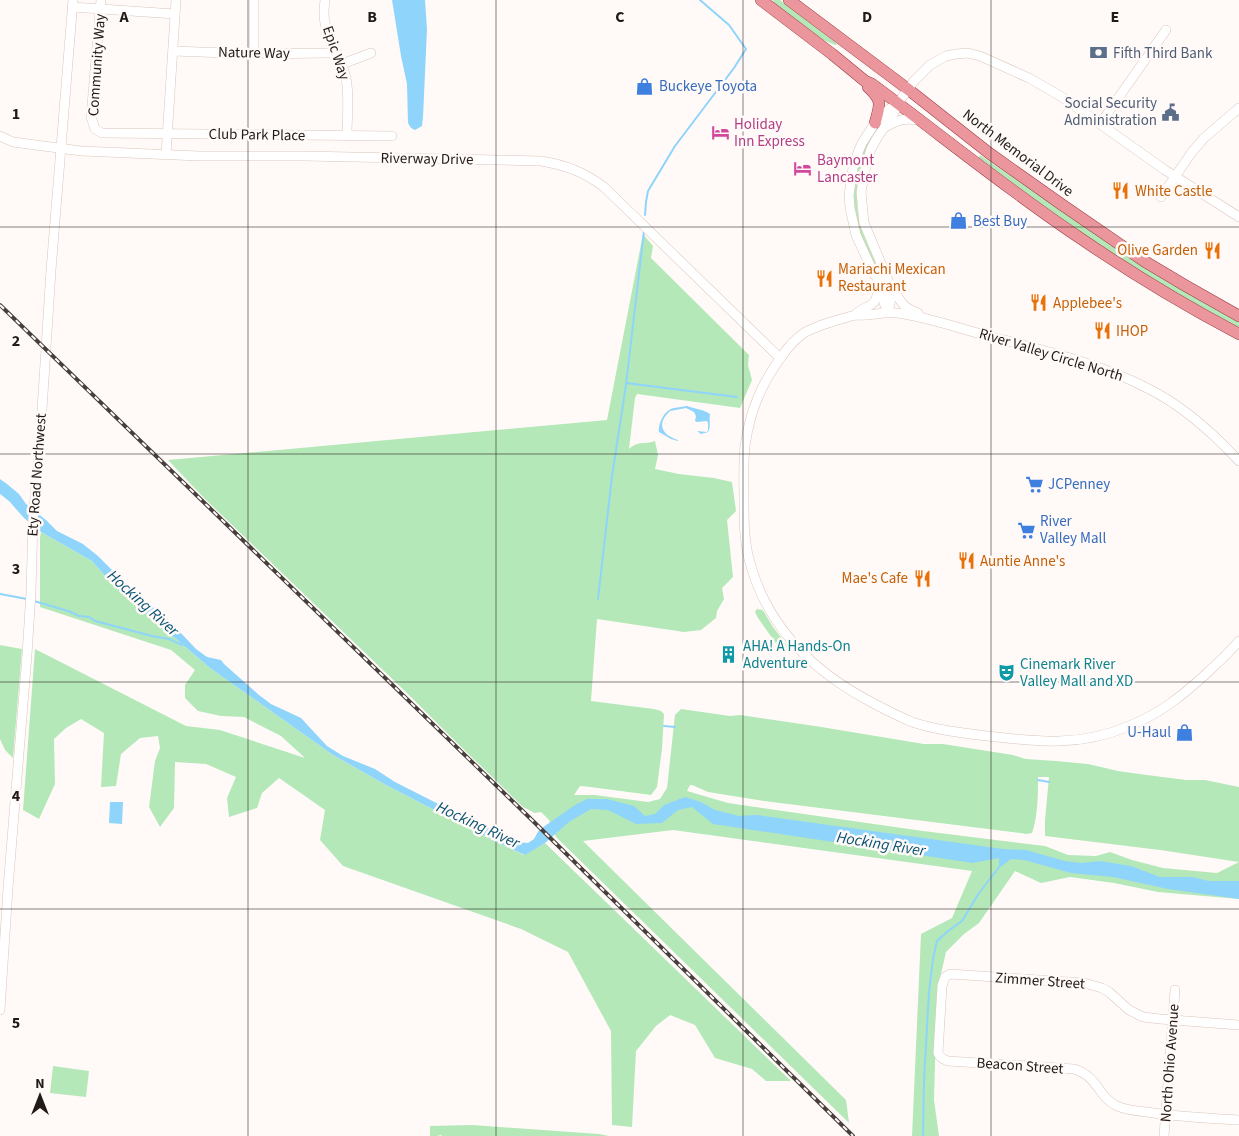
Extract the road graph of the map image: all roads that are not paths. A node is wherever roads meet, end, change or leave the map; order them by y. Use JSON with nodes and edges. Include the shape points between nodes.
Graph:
{"nodes":[{"id":1,"x":176,"y":0,"type":"edge"},
{"id":2,"x":254,"y":0,"type":"edge"},
{"id":3,"x":325,"y":0,"type":"edge"},
{"id":4,"x":761,"y":0,"type":"edge"},
{"id":5,"x":789,"y":0,"type":"edge"},
{"id":6,"x":72,"y":4,"type":"edge"},
{"id":7,"x":101,"y":5,"type":"edge"},
{"id":8,"x":175,"y":14,"type":"junction"},
{"id":9,"x":1166,"y":30,"type":"dead end"},
{"id":10,"x":173,"y":51,"type":"junction"},
{"id":11,"x":335,"y":52,"type":"junction"},
{"id":12,"x":371,"y":53,"type":"dead end"},
{"id":13,"x":254,"y":54,"type":"junction"},
{"id":14,"x":342,"y":64,"type":"junction"},
{"id":15,"x":865,"y":81,"type":"junction"},
{"id":16,"x":909,"y":90,"type":"junction"},
{"id":17,"x":898,"y":103,"type":"junction"},
{"id":18,"x":1239,"y":108,"type":"edge"},
{"id":19,"x":920,"y":120,"type":"junction"},
{"id":20,"x":1100,"y":124,"type":"junction"},
{"id":21,"x":880,"y":125,"type":"junction"},
{"id":22,"x":95,"y":129,"type":"joint"},
{"id":23,"x":168,"y":133,"type":"junction"},
{"id":24,"x":0,"y":136,"type":"edge"},
{"id":25,"x":346,"y":136,"type":"junction"},
{"id":26,"x":392,"y":136,"type":"dead end"},
{"id":27,"x":61,"y":149,"type":"junction"},
{"id":28,"x":166,"y":154,"type":"junction"},
{"id":29,"x":1176,"y":176,"type":"junction"},
{"id":30,"x":1162,"y":197,"type":"dead end"},
{"id":31,"x":1239,"y":217,"type":"edge"},
{"id":32,"x":874,"y":274,"type":"junction"},
{"id":33,"x":889,"y":281,"type":"junction"},
{"id":34,"x":888,"y":312,"type":"junction"},
{"id":35,"x":855,"y":315,"type":"junction"},
{"id":36,"x":1239,"y":316,"type":"edge"},
{"id":37,"x":926,"y":318,"type":"junction"},
{"id":38,"x":1239,"y":334,"type":"edge"},
{"id":39,"x":780,"y":358,"type":"junction"},
{"id":40,"x":1239,"y":461,"type":"edge"},
{"id":41,"x":1239,"y":641,"type":"edge"},
{"id":42,"x":1175,"y":990,"type":"dead end"},
{"id":43,"x":0,"y":1010,"type":"edge"},
{"id":44,"x":1174,"y":1020,"type":"junction"},
{"id":45,"x":1239,"y":1025,"type":"edge"},
{"id":46,"x":938,"y":1053,"type":"joint"},
{"id":47,"x":1166,"y":1115,"type":"junction"},
{"id":48,"x":1239,"y":1120,"type":"edge"},
{"id":49,"x":1164,"y":1136,"type":"edge"}],
"edges":[{"from":1,"to":8,"type":"street"},
{"from":2,"to":13,"type":"street"},
{"from":3,"to":11,"type":"street","name":"Epic Way","via":[[325,24]]},
{"from":4,"to":15,"type":"main road"},
{"from":5,"to":16,"type":"main road","name":"North Memorial Drive"},
{"from":6,"to":7,"type":"street"},
{"from":6,"to":27,"type":"street","name":"Ety Road Northwest"},
{"from":7,"to":8,"type":"street"},
{"from":7,"to":22,"type":"street","name":"Community Way","via":[[91,117]]},
{"from":8,"to":10,"type":"street"},
{"from":9,"to":20,"type":"street"},
{"from":10,"to":13,"type":"street","name":"Nature Way"},
{"from":10,"to":23,"type":"street"},
{"from":11,"to":13,"type":"street","name":"Nature Way"},
{"from":11,"to":14,"type":"street","name":"Epic Way"},
{"from":12,"to":14,"type":"street"},
{"from":14,"to":25,"type":"street","name":"Epic Way","via":[[347,85]]},
{"from":15,"to":17,"type":"main road"},
{"from":15,"to":21,"type":"main road","via":[[877,96]]},
{"from":16,"to":17,"type":"street"},
{"from":16,"to":20,"type":"street","via":[[922,72],[937,60],[968,53],[1046,88]]},
{"from":16,"to":36,"type":"main road","name":"North Memorial Drive","via":[[989,153],[1120,245]]},
{"from":17,"to":19,"type":"main road"},
{"from":17,"to":21,"type":"street","via":[[889,108]]},
{"from":18,"to":29,"type":"street","via":[[1204,138]]},
{"from":19,"to":21,"type":"street","via":[[906,118]]},
{"from":19,"to":38,"type":"main road","via":[[1079,238]]},
{"from":20,"to":29,"type":"street"},
{"from":21,"to":32,"type":"street","via":[[862,143],[853,168],[849,195],[856,235]]},
{"from":21,"to":33,"type":"street","name":"River Valley Circle North","via":[[868,157],[861,199],[864,223]]},
{"from":22,"to":23,"type":"street","name":"Club Park Place","via":[[102,133]]},
{"from":23,"to":25,"type":"street","name":"Club Park Place"},
{"from":23,"to":28,"type":"street"},
{"from":24,"to":27,"type":"street","name":"Riverway Drive","via":[[13,142]]},
{"from":25,"to":26,"type":"street","name":"Club Park Place"},
{"from":27,"to":28,"type":"street","name":"Riverway Drive"},
{"from":27,"to":43,"type":"street","name":"Ety Road Northwest"},
{"from":28,"to":39,"type":"street","name":"Riverway Drive","via":[[557,163],[583,173],[604,187]]},
{"from":29,"to":30,"type":"street"},
{"from":29,"to":31,"type":"street"},
{"from":32,"to":34,"type":"street","via":[[882,286]]},
{"from":32,"to":35,"type":"street","via":[[876,299],[870,307]]},
{"from":33,"to":34,"type":"street","via":[[892,293]]},
{"from":33,"to":37,"type":"street","name":"River Valley Circle North","via":[[905,307],[922,313]]},
{"from":34,"to":35,"type":"street","name":"River Valley Circle North"},
{"from":34,"to":37,"type":"street","name":"River Valley Circle North"},
{"from":35,"to":39,"type":"street","via":[[809,330],[795,340]]},
{"from":37,"to":40,"type":"street","name":"River Valley Circle North","via":[[1063,356],[1130,379],[1182,410]]},
{"from":39,"to":41,"type":"street","via":[[754,404],[746,437],[744,519],[747,551],[765,602],[780,627],[812,663],[845,687],[893,714],[930,727],[1024,741],[1077,741],[1141,722],[1170,705]]},
{"from":42,"to":44,"type":"street","name":"North Ohio Avenue"},
{"from":44,"to":45,"type":"street","name":"Zimmer Street"},
{"from":44,"to":46,"type":"street","name":"Zimmer Street","via":[[1136,1014],[1109,992],[1094,985],[950,974],[942,986]]},
{"from":44,"to":47,"type":"street","name":"North Ohio Avenue"},
{"from":46,"to":47,"type":"street","name":"Beacon Street","via":[[948,1061],[1074,1069],[1090,1078],[1107,1099],[1119,1107]]},
{"from":47,"to":48,"type":"street","name":"Beacon Street"},
{"from":47,"to":49,"type":"street","name":"North Ohio Avenue"}]}
